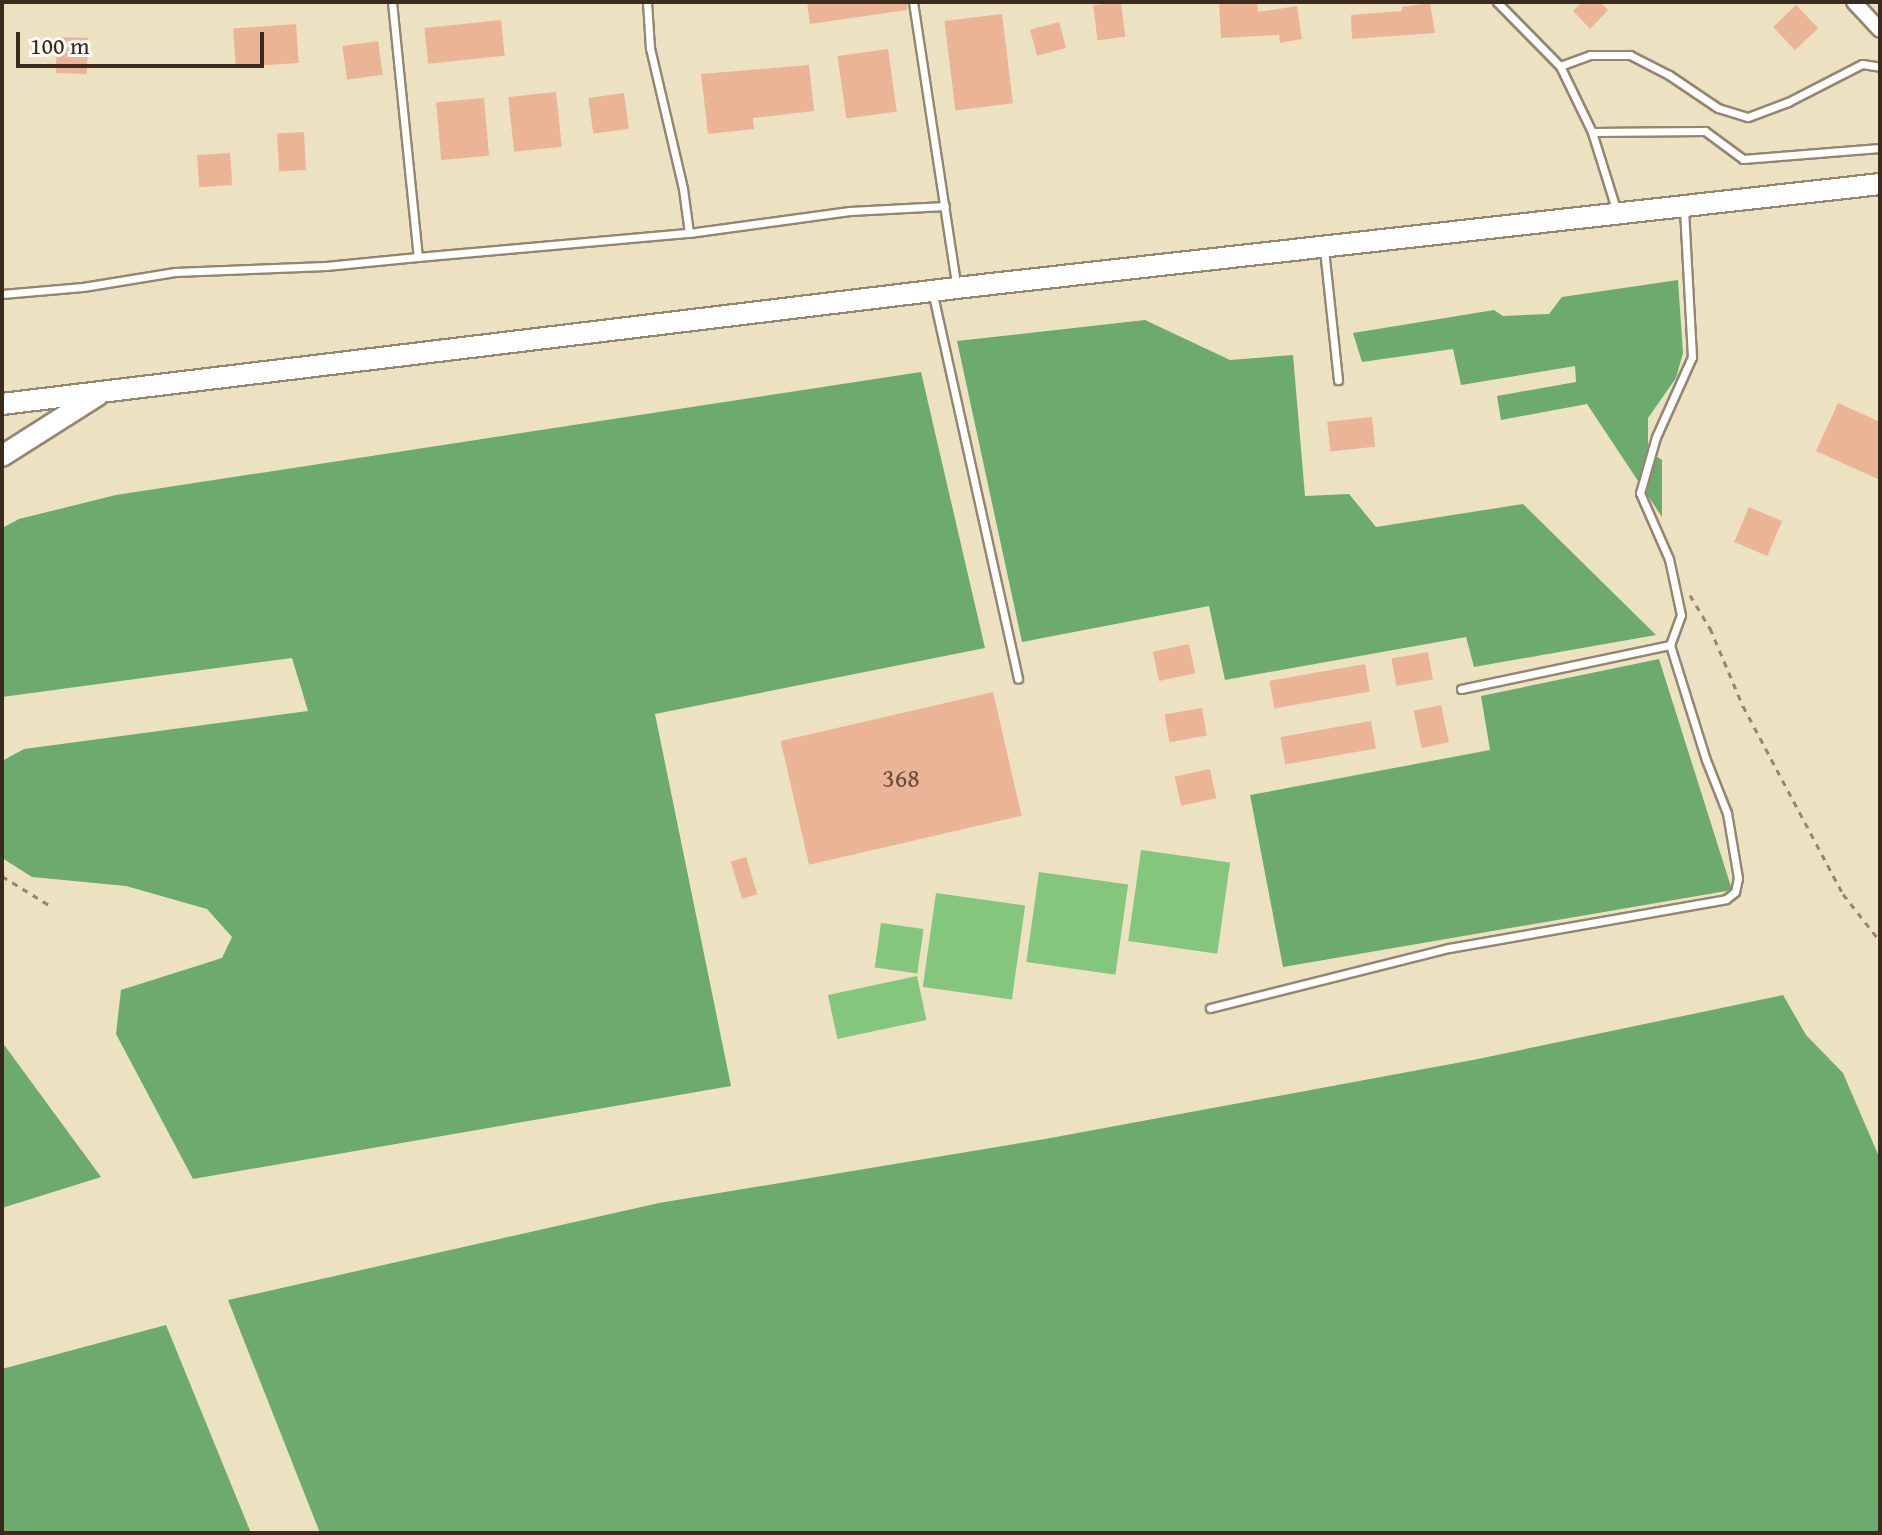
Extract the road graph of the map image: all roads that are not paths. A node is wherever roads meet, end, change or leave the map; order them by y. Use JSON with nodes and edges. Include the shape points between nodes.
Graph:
{"nodes":[{"id":1,"x":392,"y":2,"type":"edge"},
{"id":2,"x":647,"y":2,"type":"edge"},
{"id":3,"x":913,"y":2,"type":"edge"},
{"id":4,"x":1497,"y":2,"type":"edge"},
{"id":5,"x":1854,"y":2,"type":"edge"},
{"id":6,"x":1880,"y":30,"type":"edge"},
{"id":7,"x":1560,"y":66,"type":"junction"},
{"id":8,"x":1880,"y":67,"type":"edge"},
{"id":9,"x":1592,"y":132,"type":"junction"},
{"id":10,"x":1880,"y":148,"type":"edge"},
{"id":11,"x":1880,"y":184,"type":"edge"},
{"id":12,"x":945,"y":206,"type":"junction"},
{"id":13,"x":1684,"y":207,"type":"junction"},
{"id":14,"x":1618,"y":214,"type":"junction"},
{"id":15,"x":689,"y":233,"type":"junction"},
{"id":16,"x":1323,"y":247,"type":"junction"},
{"id":17,"x":418,"y":257,"type":"junction"},
{"id":18,"x":956,"y":288,"type":"junction"},
{"id":19,"x":932,"y":291,"type":"junction"},
{"id":20,"x":2,"y":294,"type":"edge"},
{"id":21,"x":1338,"y":380,"type":"dead end"},
{"id":22,"x":105,"y":391,"type":"junction"},
{"id":23,"x":2,"y":404,"type":"edge"},
{"id":24,"x":2,"y":456,"type":"edge"},
{"id":25,"x":1670,"y":645,"type":"junction"},
{"id":26,"x":1018,"y":679,"type":"dead end"},
{"id":27,"x":1461,"y":689,"type":"dead end"},
{"id":28,"x":1210,"y":1008,"type":"dead end"}],
"edges":[{"from":1,"to":17,"type":"lane"},
{"from":2,"to":15,"type":"lane","via":[[650,48]]},
{"from":3,"to":12,"type":"lane"},
{"from":4,"to":7,"type":"lane"},
{"from":5,"to":6,"type":"street"},
{"from":7,"to":8,"type":"lane","via":[[1590,55],[1630,55],[1718,108],[1748,117],[1862,64]]},
{"from":7,"to":9,"type":"lane"},
{"from":9,"to":10,"type":"lane","via":[[1705,131],[1743,159]]},
{"from":9,"to":14,"type":"lane"},
{"from":11,"to":13,"type":"main road"},
{"from":12,"to":15,"type":"lane","via":[[850,211]]},
{"from":12,"to":18,"type":"lane"},
{"from":13,"to":14,"type":"main road"},
{"from":13,"to":25,"type":"lane","via":[[1692,357],[1656,437],[1640,493],[1669,559],[1681,615]]},
{"from":14,"to":16,"type":"main road"},
{"from":15,"to":17,"type":"lane"},
{"from":16,"to":18,"type":"main road"},
{"from":16,"to":21,"type":"lane"},
{"from":17,"to":20,"type":"lane","via":[[175,272]]},
{"from":18,"to":19,"type":"main road"},
{"from":19,"to":22,"type":"main road"},
{"from":19,"to":26,"type":"lane"},
{"from":22,"to":23,"type":"main road"},
{"from":22,"to":24,"type":"main road"},
{"from":25,"to":27,"type":"lane"},
{"from":25,"to":28,"type":"lane","via":[[1727,813],[1738,878],[1735,892],[1726,899],[1449,948]]}]}
